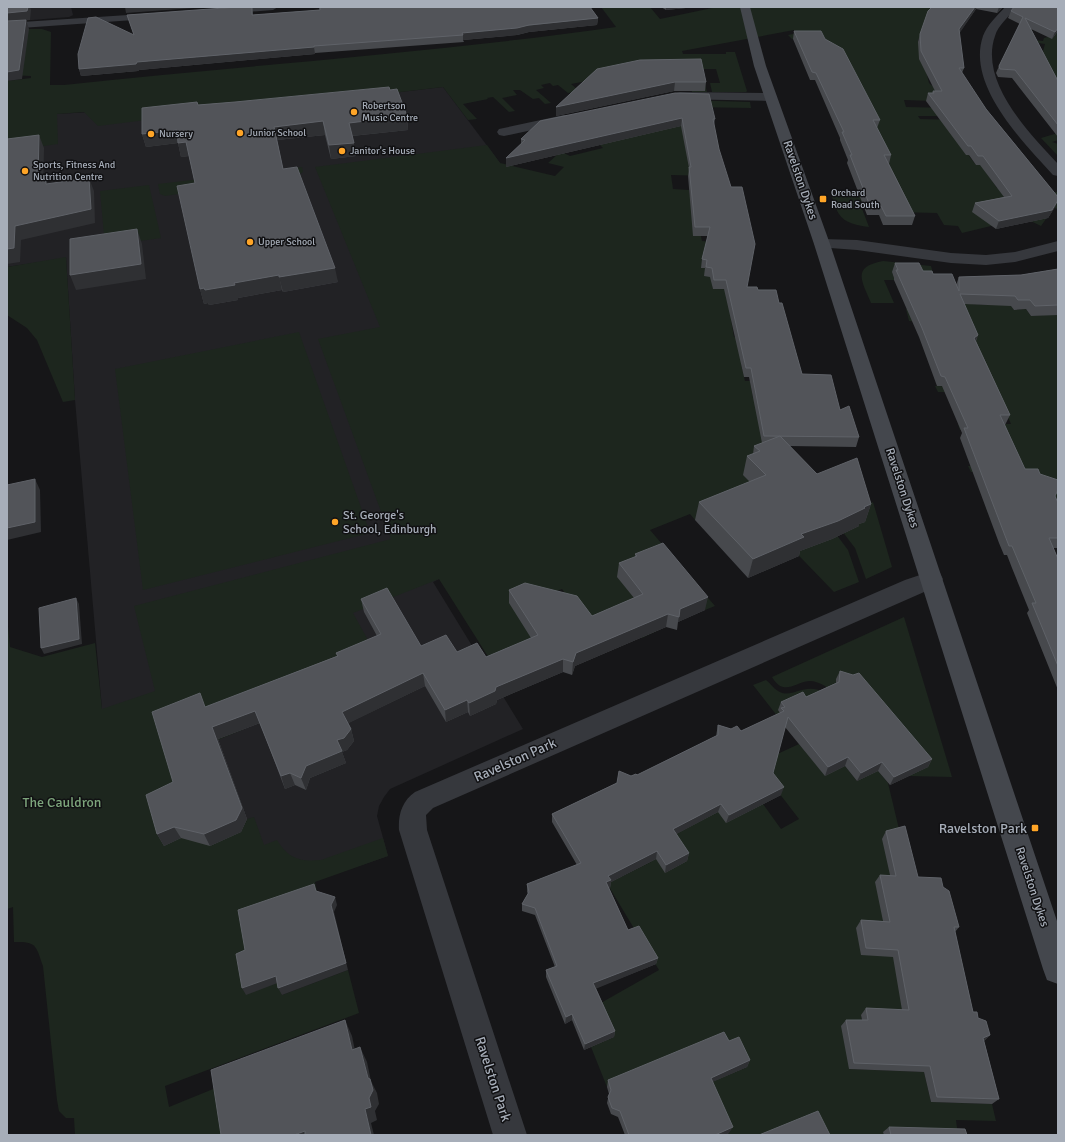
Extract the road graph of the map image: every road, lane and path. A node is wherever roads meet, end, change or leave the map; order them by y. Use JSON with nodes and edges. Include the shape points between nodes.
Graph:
{"nodes":[{"id":1,"x":85,"y":7,"type":"edge"},
{"id":2,"x":273,"y":7,"type":"edge"},
{"id":3,"x":745,"y":7,"type":"edge"},
{"id":4,"x":1011,"y":7,"type":"edge"},
{"id":5,"x":208,"y":12,"type":"edge"},
{"id":6,"x":168,"y":15,"type":"edge"},
{"id":7,"x":89,"y":21,"type":"junction"},
{"id":8,"x":7,"y":26,"type":"edge"},
{"id":9,"x":670,"y":97,"type":"edge"},
{"id":10,"x":771,"y":97,"type":"junction"},
{"id":11,"x":579,"y":116,"type":"edge"},
{"id":12,"x":504,"y":132,"type":"dead end"},
{"id":13,"x":1058,"y":172,"type":"edge"},
{"id":14,"x":822,"y":244,"type":"junction"},
{"id":15,"x":1058,"y":246,"type":"edge"},
{"id":16,"x":932,"y":579,"type":"junction"},
{"id":17,"x":1058,"y":969,"type":"edge"},
{"id":18,"x":510,"y":1135,"type":"edge"}],
"edges":[{"from":1,"to":7,"type":"street"},
{"from":2,"to":5,"type":"street"},
{"from":3,"to":10,"type":"street","name":"Ravelston Dykes"},
{"from":4,"to":13,"type":"street","via":[[988,36],[985,58],[988,74],[1003,106]]},
{"from":6,"to":7,"type":"street"},
{"from":7,"to":8,"type":"street"},
{"from":9,"to":10,"type":"street"},
{"from":10,"to":14,"type":"street","name":"Ravelston Dykes"},
{"from":11,"to":12,"type":"street"},
{"from":14,"to":15,"type":"street","via":[[857,244],[951,258],[986,260]]},
{"from":14,"to":16,"type":"street","name":"Ravelston Dykes"},
{"from":16,"to":17,"type":"street","name":"Ravelston Dykes"},
{"from":16,"to":18,"type":"street","name":"Ravelston Park","via":[[431,796],[418,804],[412,819],[413,830]]}]}
